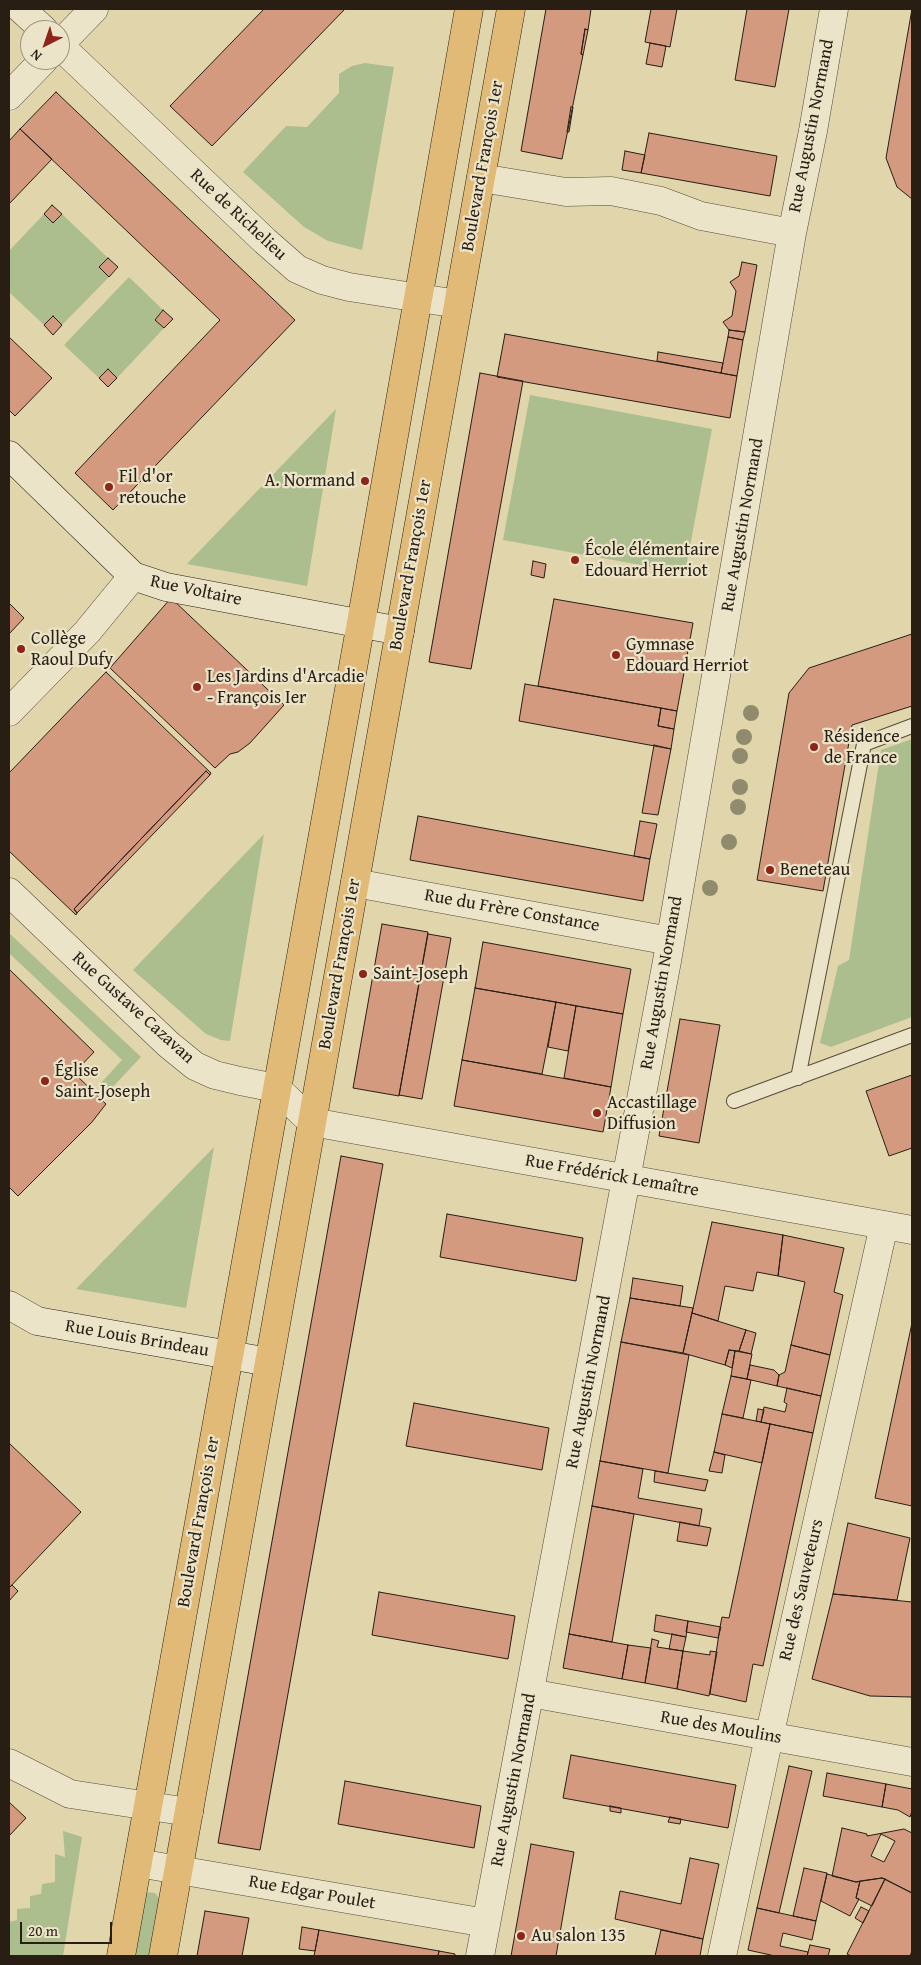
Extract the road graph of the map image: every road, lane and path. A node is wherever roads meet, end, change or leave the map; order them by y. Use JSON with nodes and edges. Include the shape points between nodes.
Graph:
{"nodes":[{"id":1,"x":21,"y":9,"type":"edge"},
{"id":2,"x":94,"y":9,"type":"edge"},
{"id":3,"x":469,"y":9,"type":"edge"},
{"id":4,"x":511,"y":9,"type":"edge"},
{"id":5,"x":834,"y":9,"type":"edge"},
{"id":6,"x":33,"y":20,"type":"edge"},
{"id":7,"x":70,"y":34,"type":"edge"},
{"id":8,"x":70,"y":55,"type":"edge"},
{"id":9,"x":34,"y":70,"type":"edge"},
{"id":10,"x":9,"y":96,"type":"edge"},
{"id":11,"x":481,"y":178,"type":"junction"},
{"id":12,"x":792,"y":233,"type":"junction"},
{"id":13,"x":417,"y":299,"type":"junction"},
{"id":14,"x":458,"y":304,"type":"junction"},
{"id":15,"x":9,"y":455,"type":"edge"},
{"id":16,"x":133,"y":576,"type":"junction"},
{"id":17,"x":361,"y":623,"type":"junction"},
{"id":18,"x":400,"y":631,"type":"junction"},
{"id":19,"x":9,"y":712,"type":"edge"},
{"id":20,"x":912,"y":726,"type":"edge"},
{"id":21,"x":355,"y":882,"type":"junction"},
{"id":22,"x":9,"y":892,"type":"edge"},
{"id":23,"x":670,"y":940,"type":"junction"},
{"id":24,"x":912,"y":1035,"type":"edge"},
{"id":25,"x":798,"y":1078,"type":"junction"},
{"id":26,"x":276,"y":1088,"type":"junction"},
{"id":27,"x":734,"y":1101,"type":"dead end"},
{"id":28,"x":312,"y":1122,"type":"junction"},
{"id":29,"x":627,"y":1178,"type":"junction"},
{"id":30,"x":884,"y":1225,"type":"junction"},
{"id":31,"x":912,"y":1230,"type":"edge"},
{"id":32,"x":9,"y":1305,"type":"edge"},
{"id":33,"x":228,"y":1356,"type":"junction"},
{"id":34,"x":269,"y":1362,"type":"junction"},
{"id":35,"x":530,"y":1693,"type":"junction"},
{"id":36,"x":769,"y":1736,"type":"junction"},
{"id":37,"x":912,"y":1762,"type":"edge"},
{"id":38,"x":9,"y":1763,"type":"edge"},
{"id":39,"x":148,"y":1806,"type":"junction"},
{"id":40,"x":189,"y":1812,"type":"junction"},
{"id":41,"x":138,"y":1862,"type":"junction"},
{"id":42,"x":179,"y":1870,"type":"junction"},
{"id":43,"x":486,"y":1923,"type":"junction"},
{"id":44,"x":121,"y":1956,"type":"edge"},
{"id":45,"x":163,"y":1956,"type":"edge"},
{"id":46,"x":480,"y":1956,"type":"edge"},
{"id":47,"x":722,"y":1956,"type":"edge"}],
"edges":[{"from":1,"to":6,"type":"street"},
{"from":2,"to":7,"type":"street"},
{"from":3,"to":13,"type":"main road","name":"Boulevard François 1er"},
{"from":4,"to":11,"type":"main road","name":"Boulevard François 1er"},
{"from":5,"to":12,"type":"street","name":"Rue Augustin Normand"},
{"from":8,"to":13,"type":"street","name":"Rue de Richelieu","via":[[297,269],[349,287]]},
{"from":9,"to":10,"type":"street"},
{"from":11,"to":12,"type":"street","via":[[566,192],[611,191],[660,201],[701,216]]},
{"from":11,"to":14,"type":"main road","name":"Boulevard François 1er"},
{"from":12,"to":23,"type":"street","name":"Rue Augustin Normand"},
{"from":13,"to":14,"type":"street","name":"Rue de Richelieu"},
{"from":13,"to":17,"type":"main road","name":"Boulevard François 1er"},
{"from":14,"to":18,"type":"main road","name":"Boulevard François 1er"},
{"from":15,"to":16,"type":"street","name":"Rue Voltaire"},
{"from":16,"to":17,"type":"street","name":"Rue Voltaire","via":[[166,587]]},
{"from":16,"to":19,"type":"street","via":[[87,632]]},
{"from":17,"to":18,"type":"street","name":"Rue Voltaire"},
{"from":17,"to":26,"type":"main road","name":"Boulevard François 1er"},
{"from":18,"to":21,"type":"main road","name":"Boulevard François 1er"},
{"from":20,"to":25,"type":"lane","via":[[864,744]]},
{"from":21,"to":23,"type":"street","name":"Rue du Frère Constance"},
{"from":21,"to":28,"type":"main road","name":"Boulevard François 1er"},
{"from":22,"to":26,"type":"street","name":"Rue Gustave Cazavan","via":[[195,1066],[240,1082]]},
{"from":23,"to":29,"type":"street","name":"Rue Augustin Normand"},
{"from":24,"to":25,"type":"lane"},
{"from":25,"to":27,"type":"lane"},
{"from":26,"to":28,"type":"street"},
{"from":26,"to":33,"type":"main road","name":"Boulevard François 1er"},
{"from":28,"to":29,"type":"street","name":"Rue Frédérick Lemaître"},
{"from":28,"to":34,"type":"main road","name":"Boulevard François 1er"},
{"from":29,"to":30,"type":"street","name":"Rue Frédérick Lemaître"},
{"from":29,"to":35,"type":"street","name":"Rue Augustin Normand"},
{"from":30,"to":31,"type":"street","name":"Rue Frédérick Lemaître"},
{"from":30,"to":36,"type":"street","name":"Rue des Sauveteurs"},
{"from":32,"to":33,"type":"street","name":"Rue Louis Brindeau","via":[[37,1321]]},
{"from":33,"to":34,"type":"street","name":"Rue Louis Brindeau"},
{"from":33,"to":39,"type":"main road","name":"Boulevard François 1er"},
{"from":34,"to":40,"type":"main road","name":"Boulevard François 1er"},
{"from":35,"to":36,"type":"street","name":"Rue des Moulins"},
{"from":35,"to":43,"type":"street","name":"Rue Augustin Normand"},
{"from":36,"to":37,"type":"street","name":"Rue des Moulins"},
{"from":36,"to":47,"type":"street","name":"Rue des Sauveteurs"},
{"from":38,"to":39,"type":"street","via":[[70,1794]]},
{"from":39,"to":40,"type":"street"},
{"from":39,"to":41,"type":"main road","name":"Boulevard François 1er"},
{"from":40,"to":42,"type":"main road","name":"Boulevard François 1er"},
{"from":41,"to":42,"type":"street","name":"Rue Edgar Poulet"},
{"from":41,"to":44,"type":"main road","name":"Boulevard François 1er"},
{"from":42,"to":43,"type":"street","name":"Rue Edgar Poulet"},
{"from":42,"to":45,"type":"main road","name":"Boulevard François 1er"},
{"from":43,"to":46,"type":"street","name":"Rue Augustin Normand"}]}
